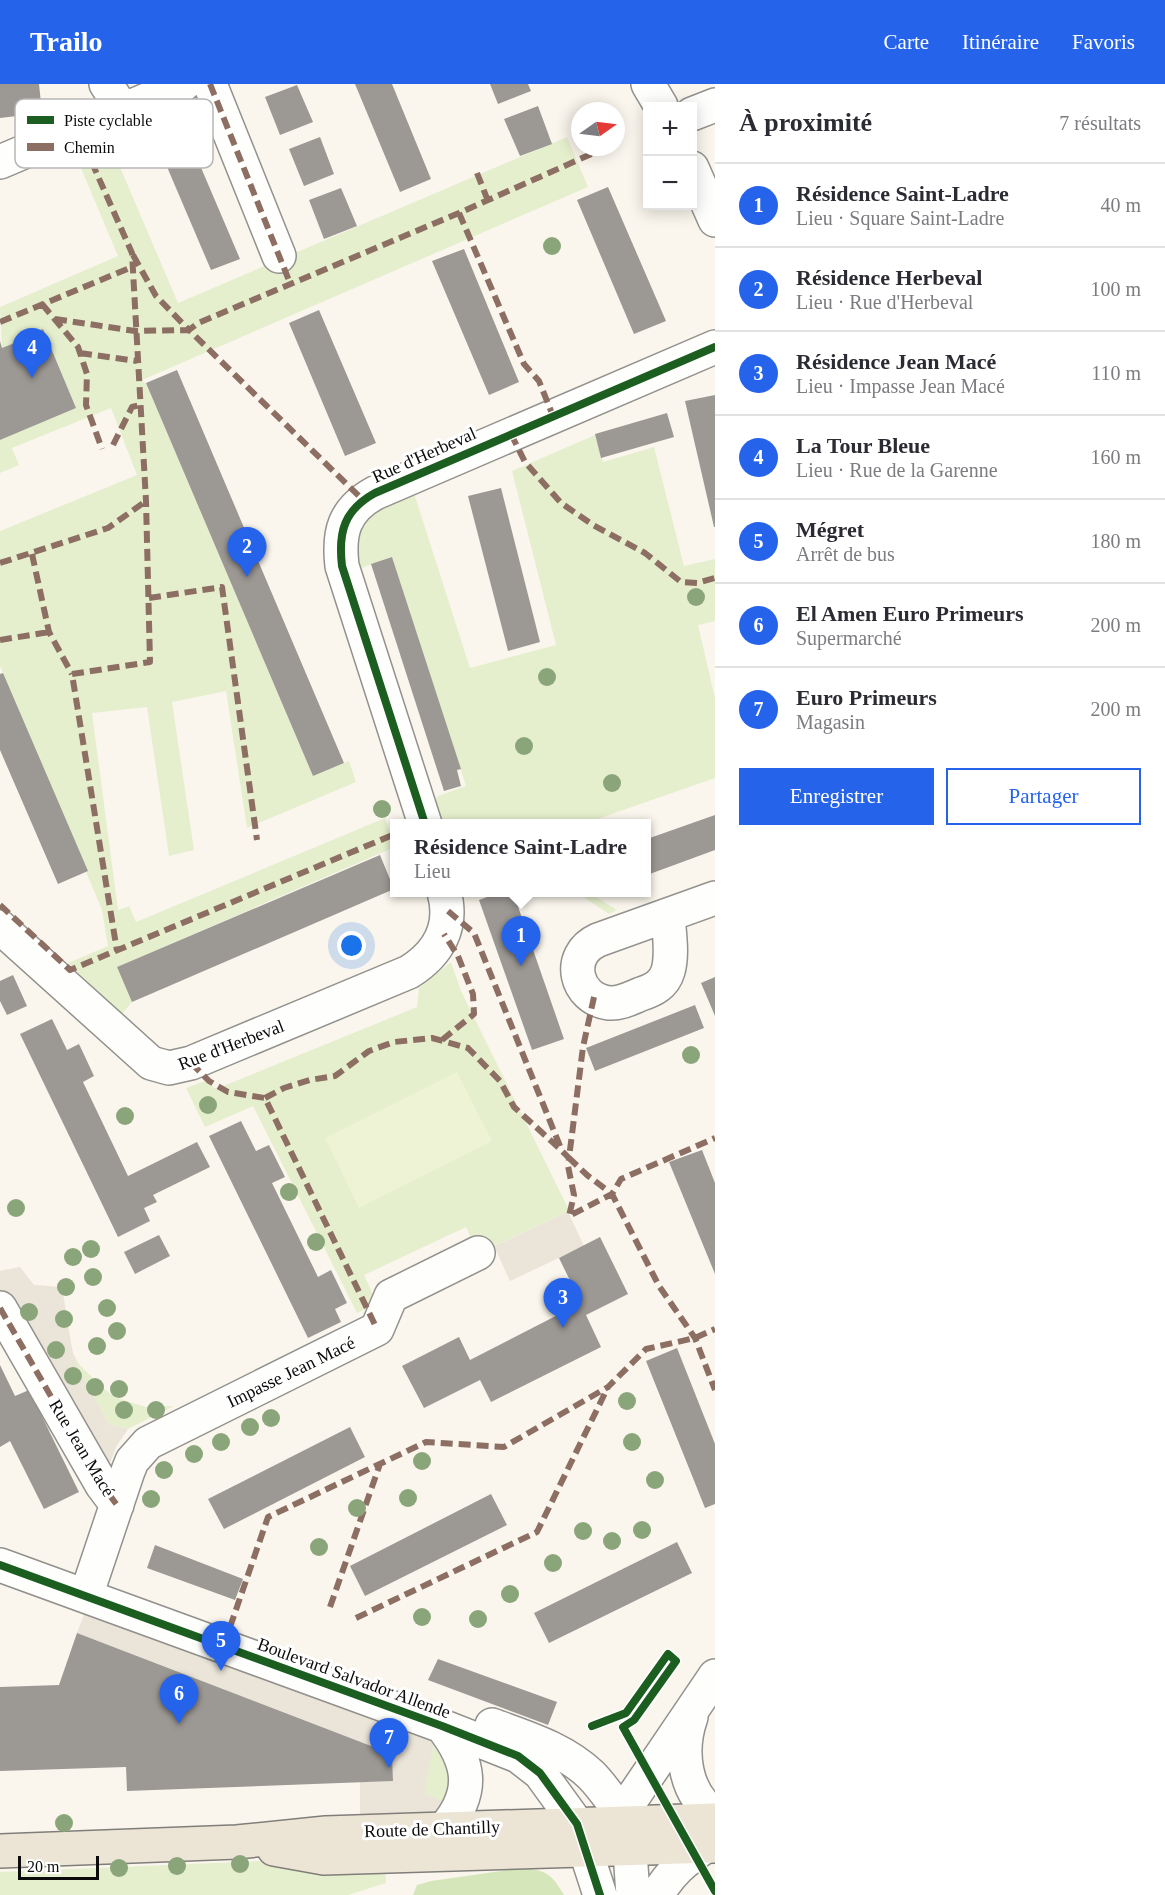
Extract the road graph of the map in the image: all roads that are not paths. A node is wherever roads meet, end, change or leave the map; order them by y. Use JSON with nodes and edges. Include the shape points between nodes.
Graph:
{"nodes":[{"id":1,"x":184,"y":84,"type":"edge"},
{"id":2,"x":210,"y":84,"type":"edge"},
{"id":3,"x":648,"y":84,"type":"edge"},
{"id":4,"x":115,"y":97,"type":"edge"},
{"id":5,"x":659,"y":102,"type":"edge"},
{"id":6,"x":715,"y":105,"type":"edge"},
{"id":7,"x":697,"y":112,"type":"edge"},
{"id":8,"x":15,"y":154,"type":"edge"},
{"id":9,"x":0,"y":162,"type":"edge"},
{"id":10,"x":697,"y":177,"type":"edge"},
{"id":11,"x":715,"y":220,"type":"edge"},
{"id":12,"x":279,"y":256,"type":"dead end"},
{"id":13,"x":715,"y":347,"type":"edge"},
{"id":14,"x":423,"y":819,"type":"edge"},
{"id":15,"x":445,"y":897,"type":"edge"},
{"id":16,"x":715,"y":898,"type":"edge"},
{"id":17,"x":668,"y":915,"type":"dead end"},
{"id":18,"x":0,"y":927,"type":"edge"},
{"id":19,"x":478,"y":1253,"type":"dead end"},
{"id":20,"x":0,"y":1308,"type":"edge"},
{"id":21,"x":117,"y":1505,"type":"junction"},
{"id":22,"x":0,"y":1541,"type":"edge"},
{"id":23,"x":0,"y":1565,"type":"edge"},
{"id":24,"x":89,"y":1586,"type":"junction"},
{"id":25,"x":706,"y":1688,"type":"edge"},
{"id":26,"x":442,"y":1726,"type":"junction"},
{"id":27,"x":606,"y":1792,"type":"junction"},
{"id":28,"x":715,"y":1815,"type":"edge"},
{"id":29,"x":444,"y":1828,"type":"junction"},
{"id":30,"x":629,"y":1836,"type":"junction"},
{"id":31,"x":581,"y":1838,"type":"junction"},
{"id":32,"x":711,"y":1838,"type":"edge"},
{"id":33,"x":237,"y":1842,"type":"junction"},
{"id":34,"x":0,"y":1851,"type":"edge"},
{"id":35,"x":600,"y":1895,"type":"edge"},
{"id":36,"x":633,"y":1895,"type":"edge"},
{"id":37,"x":657,"y":1895,"type":"edge"}],
"edges":[{"from":1,"to":4,"type":"street"},
{"from":2,"to":12,"type":"street"},
{"from":3,"to":5,"type":"street"},
{"from":6,"to":7,"type":"street"},
{"from":8,"to":9,"type":"street"},
{"from":10,"to":11,"type":"street"},
{"from":13,"to":14,"type":"street","name":"Rue d'Herbeval","via":[[375,493],[350,514],[341,539],[342,566]]},
{"from":15,"to":18,"type":"street","name":"Rue d'Herbeval","via":[[448,911],[444,934],[422,964],[191,1064],[170,1068],[151,1063]]},
{"from":16,"to":17,"type":"street"},
{"from":19,"to":21,"type":"street","name":"Impasse Jean Macé","via":[[391,1296],[377,1329],[148,1443],[132,1461]]},
{"from":20,"to":21,"type":"street","name":"Rue Jean Macé"},
{"from":21,"to":24,"type":"street","name":"Rue Jean Macé"},
{"from":22,"to":24,"type":"street","name":"Boulevard Salvador Allende"},
{"from":23,"to":24,"type":"street","name":"Boulevard Salvador Allende"},
{"from":24,"to":26,"type":"street","name":"Boulevard Salvador Allende"},
{"from":24,"to":27,"type":"street","name":"Boulevard Salvador Allende","via":[[532,1739],[572,1759]]},
{"from":25,"to":27,"type":"street","via":[[642,1749]]},
{"from":25,"to":28,"type":"street","via":[[688,1725],[686,1769],[697,1796]]},
{"from":25,"to":30,"type":"street","via":[[635,1792],[630,1805]]},
{"from":26,"to":29,"type":"street","via":[[460,1751],[466,1781],[459,1808]]},
{"from":26,"to":31,"type":"street","name":"Boulevard Salvador Allende","via":[[518,1756],[540,1773]]},
{"from":27,"to":30,"type":"street","name":"Boulevard Salvador Allende"},
{"from":27,"to":31,"type":"street"},
{"from":29,"to":31,"type":"main road","name":"Route de Chantilly"},
{"from":29,"to":33,"type":"main road","name":"Route de Chantilly"},
{"from":30,"to":31,"type":"main road"},
{"from":30,"to":32,"type":"main road"},
{"from":30,"to":36,"type":"street"},
{"from":31,"to":33,"type":"main road","name":"Route de Chantilly","via":[[324,1858]]},
{"from":31,"to":35,"type":"street","name":"Boulevard Salvador Allende"},
{"from":32,"to":37,"type":"street","via":[[678,1866]]},
{"from":33,"to":34,"type":"main road","name":"Route de Chantilly"}]}
